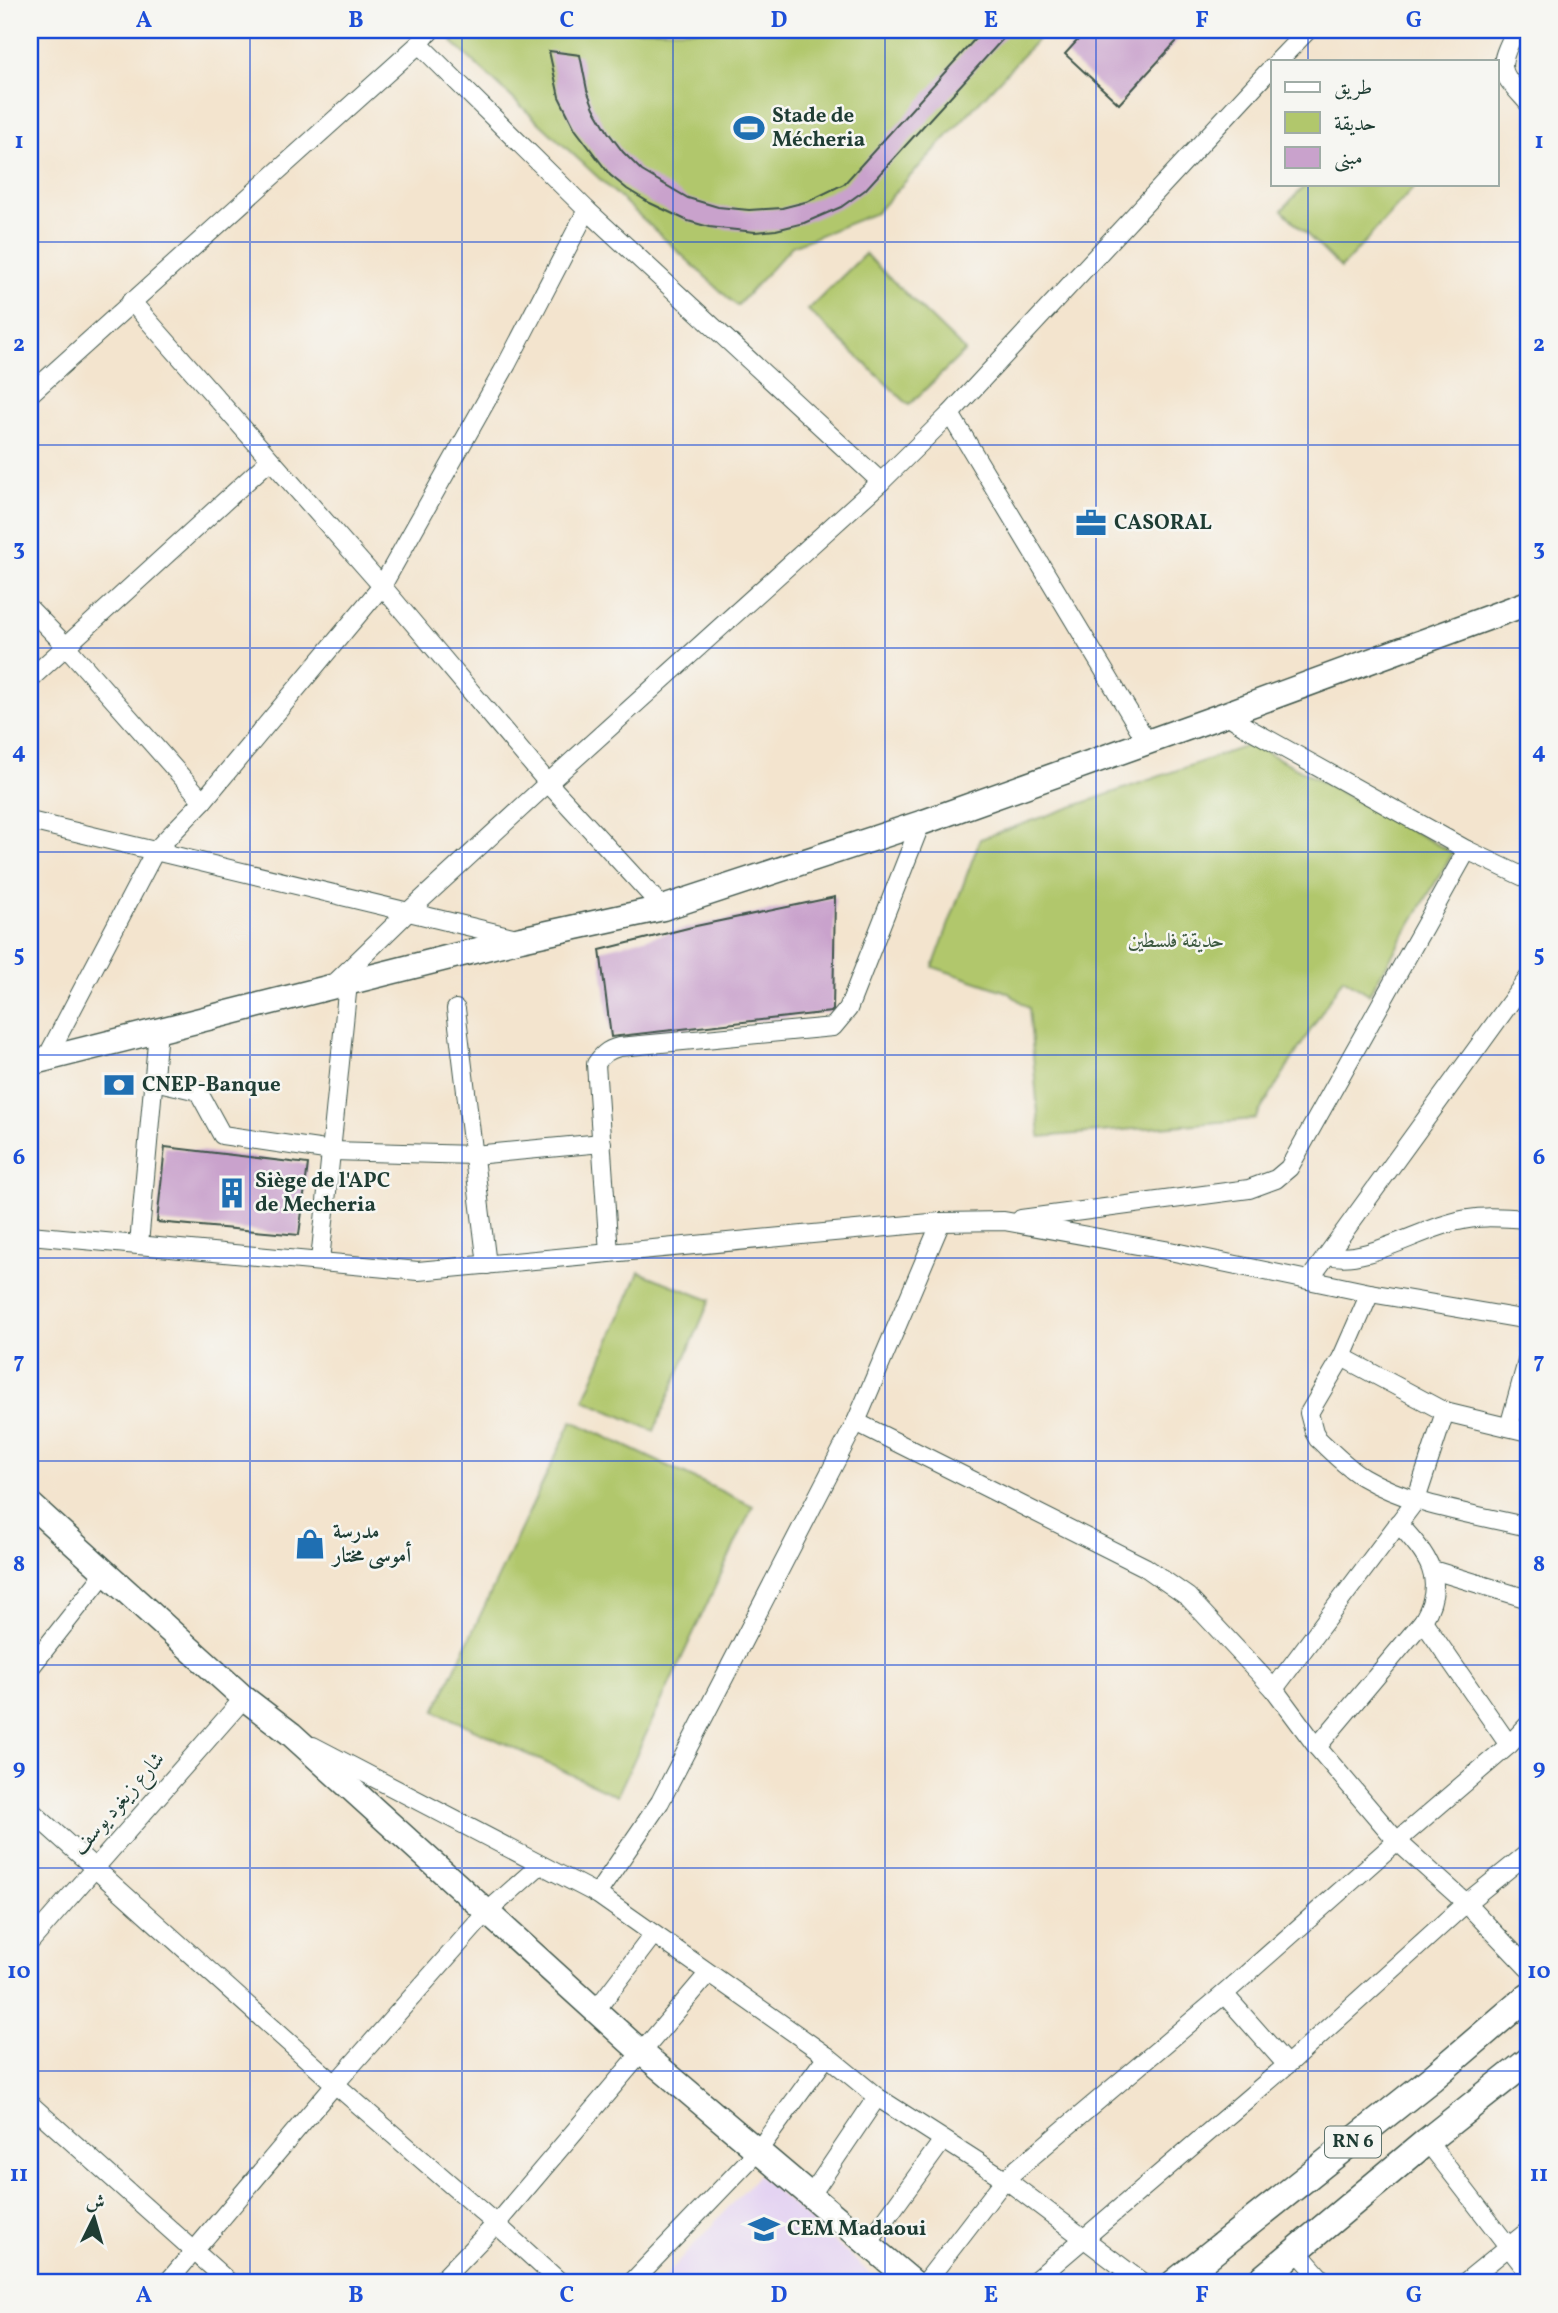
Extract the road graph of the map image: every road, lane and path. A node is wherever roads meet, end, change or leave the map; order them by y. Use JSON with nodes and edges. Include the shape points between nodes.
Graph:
{"nodes":[{"id":1,"x":431,"y":30,"type":"edge"},
{"id":2,"x":1308,"y":30,"type":"edge"},
{"id":3,"x":1516,"y":30,"type":"edge"},
{"id":4,"x":419,"y":44,"type":"junction"},
{"id":5,"x":1279,"y":60,"type":"edge"},
{"id":6,"x":1271,"y":68,"type":"edge"},
{"id":7,"x":1528,"y":103,"type":"edge"},
{"id":8,"x":587,"y":211,"type":"junction"},
{"id":9,"x":131,"y":301,"type":"junction"},
{"id":10,"x":30,"y":394,"type":"edge"},
{"id":11,"x":950,"y":414,"type":"junction"},
{"id":12,"x":271,"y":460,"type":"junction"},
{"id":13,"x":881,"y":482,"type":"junction"},
{"id":14,"x":382,"y":586,"type":"junction"},
{"id":15,"x":1528,"y":603,"type":"edge"},
{"id":16,"x":30,"y":609,"type":"edge"},
{"id":17,"x":66,"y":646,"type":"junction"},
{"id":18,"x":30,"y":679,"type":"edge"},
{"id":19,"x":1226,"y":714,"type":"junction"},
{"id":20,"x":1147,"y":742,"type":"junction"},
{"id":21,"x":548,"y":783,"type":"junction"},
{"id":22,"x":203,"y":801,"type":"junction"},
{"id":23,"x":30,"y":821,"type":"edge"},
{"id":24,"x":921,"y":823,"type":"junction"},
{"id":25,"x":1467,"y":850,"type":"junction"},
{"id":26,"x":155,"y":851,"type":"junction"},
{"id":27,"x":1528,"y":879,"type":"edge"},
{"id":28,"x":663,"y":908,"type":"junction"},
{"id":29,"x":408,"y":912,"type":"junction"},
{"id":30,"x":521,"y":939,"type":"junction"},
{"id":31,"x":1528,"y":978,"type":"edge"},
{"id":32,"x":340,"y":985,"type":"junction"},
{"id":33,"x":456,"y":1009,"type":"dead end"},
{"id":34,"x":158,"y":1031,"type":"junction"},
{"id":35,"x":38,"y":1061,"type":"edge"},
{"id":36,"x":154,"y":1081,"type":"junction"},
{"id":37,"x":602,"y":1143,"type":"junction"},
{"id":38,"x":332,"y":1151,"type":"junction"},
{"id":39,"x":474,"y":1155,"type":"junction"},
{"id":40,"x":1528,"y":1219,"type":"edge"},
{"id":41,"x":1003,"y":1221,"type":"junction"},
{"id":42,"x":941,"y":1222,"type":"junction"},
{"id":43,"x":30,"y":1235,"type":"edge"},
{"id":44,"x":139,"y":1244,"type":"junction"},
{"id":45,"x":609,"y":1253,"type":"junction"},
{"id":46,"x":1329,"y":1255,"type":"junction"},
{"id":47,"x":320,"y":1261,"type":"junction"},
{"id":48,"x":487,"y":1265,"type":"junction"},
{"id":49,"x":1309,"y":1280,"type":"junction"},
{"id":50,"x":1370,"y":1293,"type":"junction"},
{"id":51,"x":1528,"y":1320,"type":"edge"},
{"id":52,"x":1342,"y":1357,"type":"junction"},
{"id":53,"x":1528,"y":1358,"type":"edge"},
{"id":54,"x":1445,"y":1412,"type":"junction"},
{"id":55,"x":856,"y":1422,"type":"junction"},
{"id":56,"x":1509,"y":1427,"type":"junction"},
{"id":57,"x":1528,"y":1432,"type":"edge"},
{"id":58,"x":1416,"y":1500,"type":"junction"},
{"id":59,"x":30,"y":1504,"type":"edge"},
{"id":60,"x":1398,"y":1523,"type":"junction"},
{"id":61,"x":1528,"y":1527,"type":"edge"},
{"id":62,"x":1433,"y":1570,"type":"junction"},
{"id":63,"x":106,"y":1573,"type":"junction"},
{"id":64,"x":1528,"y":1599,"type":"edge"},
{"id":65,"x":1423,"y":1621,"type":"junction"},
{"id":66,"x":30,"y":1668,"type":"edge"},
{"id":67,"x":1274,"y":1689,"type":"junction"},
{"id":68,"x":244,"y":1698,"type":"junction"},
{"id":69,"x":1528,"y":1725,"type":"edge"},
{"id":70,"x":291,"y":1734,"type":"junction"},
{"id":71,"x":1509,"y":1745,"type":"junction"},
{"id":72,"x":1317,"y":1747,"type":"junction"},
{"id":73,"x":30,"y":1794,"type":"edge"},
{"id":74,"x":34,"y":1814,"type":"edge"},
{"id":75,"x":1396,"y":1841,"type":"junction"},
{"id":76,"x":1528,"y":1853,"type":"edge"},
{"id":77,"x":540,"y":1865,"type":"junction"},
{"id":78,"x":93,"y":1868,"type":"junction"},
{"id":79,"x":597,"y":1895,"type":"junction"},
{"id":80,"x":1466,"y":1903,"type":"junction"},
{"id":81,"x":487,"y":1912,"type":"junction"},
{"id":82,"x":653,"y":1936,"type":"junction"},
{"id":83,"x":30,"y":1942,"type":"edge"},
{"id":84,"x":1528,"y":1968,"type":"edge"},
{"id":85,"x":708,"y":1974,"type":"junction"},
{"id":86,"x":1224,"y":1994,"type":"junction"},
{"id":87,"x":1528,"y":1996,"type":"edge"},
{"id":88,"x":596,"y":2010,"type":"junction"},
{"id":89,"x":640,"y":2052,"type":"junction"},
{"id":90,"x":827,"y":2056,"type":"junction"},
{"id":91,"x":1528,"y":2062,"type":"edge"},
{"id":92,"x":1287,"y":2065,"type":"junction"},
{"id":93,"x":335,"y":2084,"type":"junction"},
{"id":94,"x":877,"y":2097,"type":"junction"},
{"id":95,"x":30,"y":2104,"type":"edge"},
{"id":96,"x":943,"y":2140,"type":"junction"},
{"id":97,"x":1427,"y":2141,"type":"junction"},
{"id":98,"x":757,"y":2152,"type":"junction"},
{"id":99,"x":1005,"y":2179,"type":"junction"},
{"id":100,"x":811,"y":2195,"type":"junction"},
{"id":101,"x":496,"y":2224,"type":"junction"},
{"id":102,"x":1528,"y":2231,"type":"edge"},
{"id":103,"x":1084,"y":2239,"type":"junction"},
{"id":104,"x":867,"y":2245,"type":"junction"},
{"id":105,"x":1509,"y":2247,"type":"junction"},
{"id":106,"x":1296,"y":2250,"type":"junction"},
{"id":107,"x":196,"y":2251,"type":"junction"},
{"id":108,"x":1528,"y":2272,"type":"edge"},
{"id":109,"x":167,"y":2283,"type":"edge"},
{"id":110,"x":230,"y":2283,"type":"edge"},
{"id":111,"x":439,"y":2283,"type":"edge"},
{"id":112,"x":561,"y":2283,"type":"edge"},
{"id":113,"x":631,"y":2283,"type":"edge"},
{"id":114,"x":914,"y":2283,"type":"edge"},
{"id":115,"x":925,"y":2283,"type":"edge"},
{"id":116,"x":1032,"y":2283,"type":"edge"},
{"id":117,"x":1143,"y":2283,"type":"edge"},
{"id":118,"x":1174,"y":2283,"type":"edge"},
{"id":119,"x":1257,"y":2283,"type":"edge"},
{"id":120,"x":1325,"y":2283,"type":"edge"},
{"id":121,"x":1464,"y":2283,"type":"edge"}],
"edges":[{"from":1,"to":4,"type":"street"},
{"from":2,"to":5,"type":"street"},
{"from":3,"to":7,"type":"street","via":[[1503,66],[1505,77]]},
{"from":4,"to":8,"type":"street"},
{"from":4,"to":9,"type":"street"},
{"from":6,"to":11,"type":"street"},
{"from":8,"to":13,"type":"street"},
{"from":8,"to":14,"type":"street"},
{"from":9,"to":10,"type":"street"},
{"from":9,"to":12,"type":"street"},
{"from":11,"to":13,"type":"street"},
{"from":11,"to":20,"type":"street"},
{"from":12,"to":14,"type":"street"},
{"from":12,"to":17,"type":"street"},
{"from":13,"to":21,"type":"street"},
{"from":14,"to":21,"type":"street"},
{"from":14,"to":22,"type":"street"},
{"from":15,"to":19,"type":"main road"},
{"from":16,"to":17,"type":"street"},
{"from":17,"to":18,"type":"street"},
{"from":17,"to":22,"type":"street"},
{"from":19,"to":20,"type":"main road"},
{"from":19,"to":25,"type":"street"},
{"from":20,"to":24,"type":"main road"},
{"from":21,"to":28,"type":"street"},
{"from":21,"to":29,"type":"street"},
{"from":22,"to":26,"type":"street"},
{"from":23,"to":26,"type":"street"},
{"from":24,"to":28,"type":"main road"},
{"from":24,"to":37,"type":"street","via":[[848,1009],[833,1027],[609,1049],[596,1064]]},
{"from":25,"to":27,"type":"street"},
{"from":25,"to":41,"type":"street","via":[[1289,1168],[1276,1179],[1250,1189]]},
{"from":26,"to":29,"type":"street"},
{"from":26,"to":35,"type":"street"},
{"from":28,"to":30,"type":"main road"},
{"from":29,"to":30,"type":"street"},
{"from":29,"to":32,"type":"street"},
{"from":30,"to":32,"type":"main road"},
{"from":31,"to":46,"type":"street"},
{"from":32,"to":34,"type":"main road"},
{"from":32,"to":38,"type":"street"},
{"from":33,"to":39,"type":"street"},
{"from":34,"to":35,"type":"main road"},
{"from":34,"to":36,"type":"street"},
{"from":36,"to":38,"type":"street","via":[[198,1090],[222,1135]]},
{"from":36,"to":44,"type":"street"},
{"from":37,"to":39,"type":"street"},
{"from":37,"to":45,"type":"street"},
{"from":38,"to":39,"type":"street"},
{"from":38,"to":47,"type":"street"},
{"from":39,"to":48,"type":"street"},
{"from":40,"to":46,"type":"street","via":[[1461,1220],[1356,1257]]},
{"from":41,"to":42,"type":"street"},
{"from":41,"to":49,"type":"street"},
{"from":42,"to":45,"type":"street"},
{"from":42,"to":55,"type":"street"},
{"from":43,"to":44,"type":"street"},
{"from":44,"to":47,"type":"street"},
{"from":45,"to":48,"type":"street"},
{"from":46,"to":49,"type":"street"},
{"from":47,"to":48,"type":"street","via":[[418,1270]]},
{"from":49,"to":50,"type":"street"},
{"from":50,"to":51,"type":"street"},
{"from":50,"to":52,"type":"street"},
{"from":52,"to":54,"type":"street"},
{"from":52,"to":58,"type":"street","via":[[1309,1413],[1314,1432],[1360,1476]]},
{"from":53,"to":56,"type":"street"},
{"from":54,"to":56,"type":"street"},
{"from":54,"to":58,"type":"street"},
{"from":55,"to":67,"type":"street","via":[[1145,1567],[1188,1597]]},
{"from":55,"to":79,"type":"street","via":[[660,1802]]},
{"from":56,"to":57,"type":"street"},
{"from":58,"to":60,"type":"street"},
{"from":58,"to":61,"type":"street"},
{"from":59,"to":63,"type":"main road"},
{"from":60,"to":62,"type":"street"},
{"from":60,"to":67,"type":"street"},
{"from":62,"to":64,"type":"street"},
{"from":62,"to":65,"type":"street","via":[[1432,1605]]},
{"from":63,"to":66,"type":"street"},
{"from":63,"to":68,"type":"main road"},
{"from":65,"to":71,"type":"street"},
{"from":65,"to":72,"type":"street"},
{"from":67,"to":72,"type":"street"},
{"from":68,"to":70,"type":"main road"},
{"from":68,"to":78,"type":"street","name":"شارع زيغود يوسف"},
{"from":69,"to":71,"type":"street"},
{"from":70,"to":77,"type":"street"},
{"from":70,"to":81,"type":"main road"},
{"from":71,"to":75,"type":"street"},
{"from":72,"to":75,"type":"street"},
{"from":73,"to":74,"type":"street"},
{"from":74,"to":78,"type":"street"},
{"from":75,"to":80,"type":"street"},
{"from":75,"to":86,"type":"street"},
{"from":76,"to":80,"type":"street"},
{"from":77,"to":79,"type":"street"},
{"from":77,"to":81,"type":"street"},
{"from":78,"to":83,"type":"street","name":"شارع زيغود يوسف"},
{"from":78,"to":93,"type":"street"},
{"from":79,"to":82,"type":"street"},
{"from":80,"to":84,"type":"street"},
{"from":80,"to":92,"type":"street"},
{"from":81,"to":88,"type":"main road"},
{"from":81,"to":93,"type":"street"},
{"from":82,"to":85,"type":"street"},
{"from":82,"to":88,"type":"street"},
{"from":85,"to":89,"type":"street"},
{"from":85,"to":90,"type":"street"},
{"from":86,"to":92,"type":"street"},
{"from":86,"to":99,"type":"street"},
{"from":87,"to":118,"type":"main road","number":"RN 6","via":[[1431,2080]]},
{"from":88,"to":89,"type":"main road"},
{"from":89,"to":98,"type":"main road"},
{"from":89,"to":101,"type":"street"},
{"from":90,"to":94,"type":"street"},
{"from":90,"to":98,"type":"street"},
{"from":91,"to":97,"type":"main road","number":"RN 6"},
{"from":92,"to":103,"type":"street"},
{"from":93,"to":101,"type":"street"},
{"from":93,"to":107,"type":"street"},
{"from":94,"to":96,"type":"street"},
{"from":94,"to":100,"type":"street"},
{"from":95,"to":107,"type":"street"},
{"from":96,"to":99,"type":"street"},
{"from":96,"to":104,"type":"street"},
{"from":97,"to":105,"type":"street"},
{"from":97,"to":106,"type":"main road","number":"RN 6"},
{"from":98,"to":100,"type":"main road"},
{"from":98,"to":113,"type":"street"},
{"from":99,"to":103,"type":"street"},
{"from":99,"to":115,"type":"street"},
{"from":100,"to":104,"type":"main road"},
{"from":101,"to":111,"type":"street"},
{"from":101,"to":112,"type":"street"},
{"from":102,"to":105,"type":"street"},
{"from":103,"to":116,"type":"street"},
{"from":103,"to":117,"type":"street"},
{"from":104,"to":114,"type":"main road"},
{"from":105,"to":108,"type":"street"},
{"from":105,"to":121,"type":"street"},
{"from":106,"to":119,"type":"main road","number":"RN 6"},
{"from":106,"to":120,"type":"street"},
{"from":107,"to":109,"type":"street"},
{"from":107,"to":110,"type":"street"}]}
